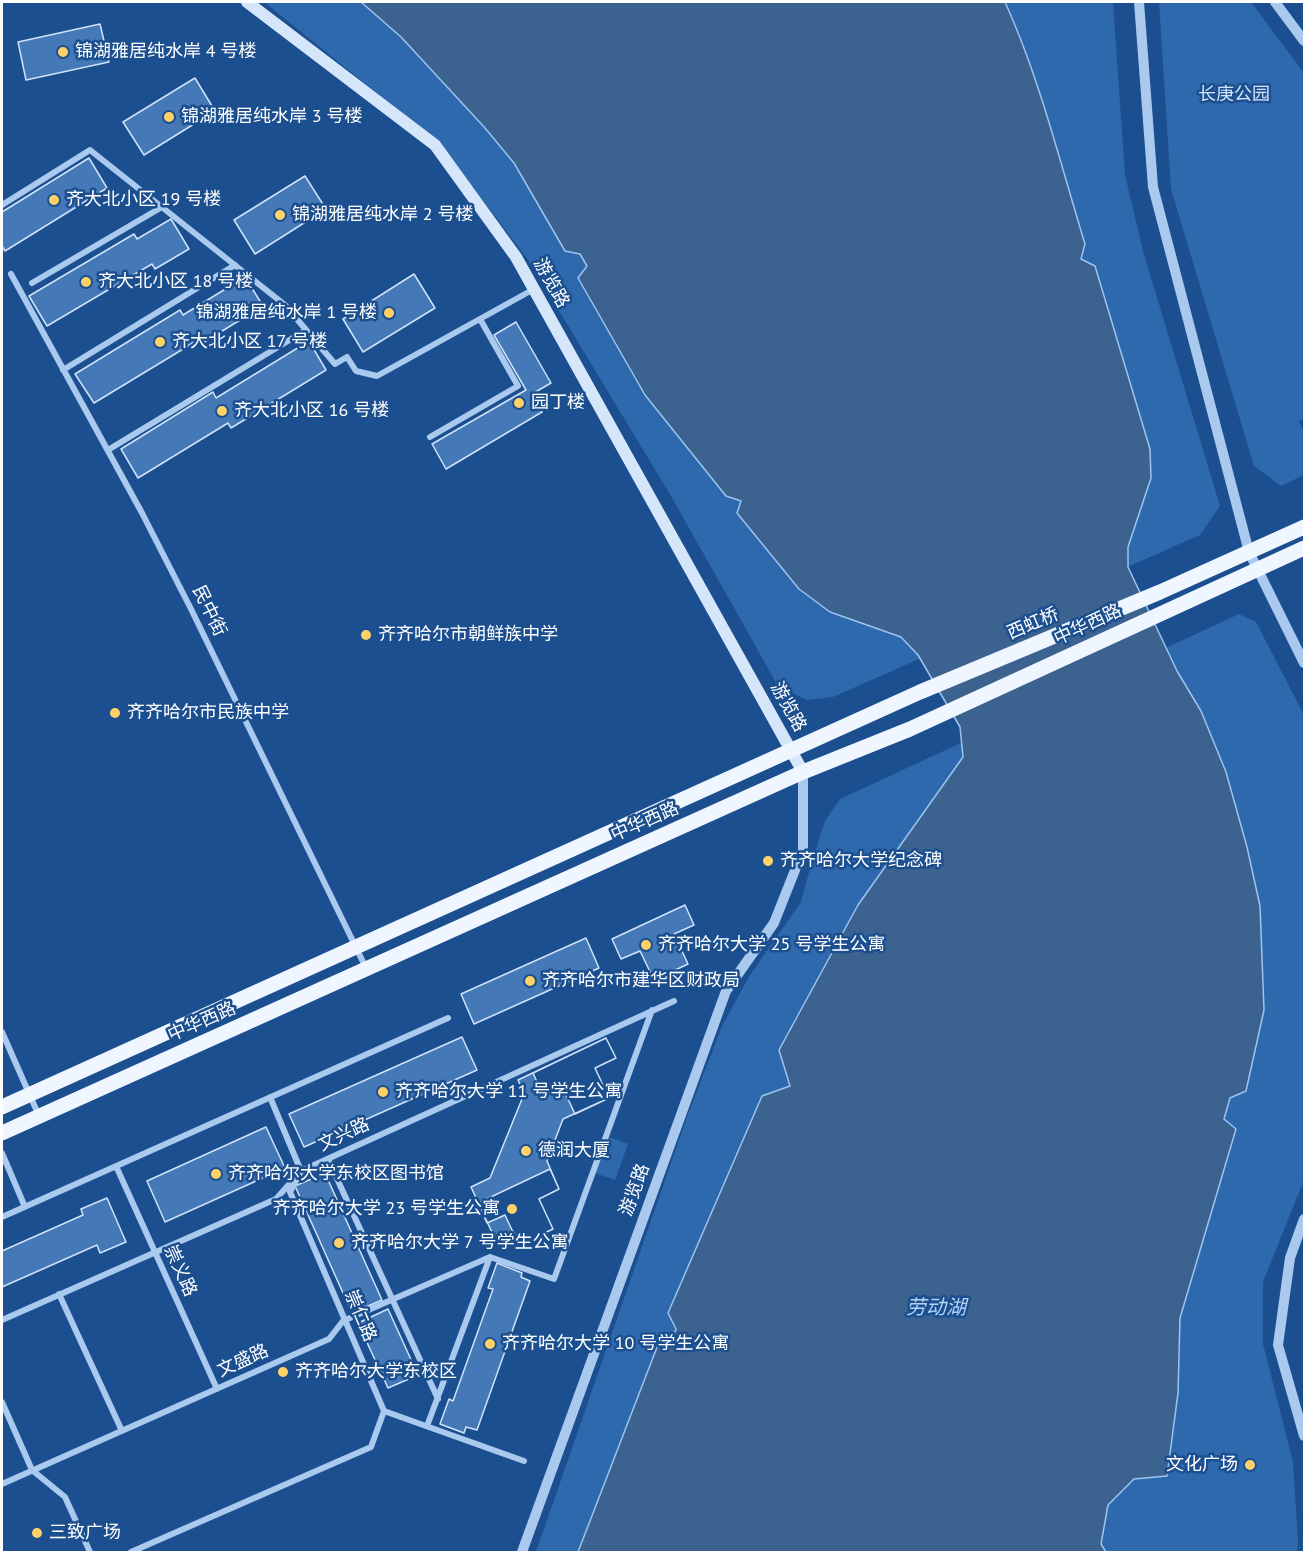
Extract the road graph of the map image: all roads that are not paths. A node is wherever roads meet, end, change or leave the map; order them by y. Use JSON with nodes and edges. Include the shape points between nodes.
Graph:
{"nodes":[{"id":1,"x":247,"y":2,"type":"edge"},
{"id":2,"x":1139,"y":2,"type":"edge"},
{"id":3,"x":1275,"y":2,"type":"edge"},
{"id":4,"x":1305,"y":41,"type":"edge"},
{"id":5,"x":2,"y":204,"type":"edge"},
{"id":6,"x":162,"y":207,"type":"junction"},
{"id":7,"x":235,"y":265,"type":"junction"},
{"id":8,"x":10,"y":274,"type":"dead end"},
{"id":9,"x":32,"y":283,"type":"dead end"},
{"id":10,"x":534,"y":289,"type":"junction"},
{"id":11,"x":480,"y":319,"type":"junction"},
{"id":12,"x":306,"y":330,"type":"junction"},
{"id":13,"x":63,"y":370,"type":"junction"},
{"id":14,"x":430,"y":437,"type":"dead end"},
{"id":15,"x":108,"y":450,"type":"junction"},
{"id":16,"x":1305,"y":527,"type":"edge"},
{"id":17,"x":1305,"y":548,"type":"edge"},
{"id":18,"x":1249,"y":552,"type":"junction"},
{"id":19,"x":1257,"y":569,"type":"junction"},
{"id":20,"x":1305,"y":663,"type":"edge"},
{"id":21,"x":920,"y":692,"type":"joint"},
{"id":22,"x":791,"y":751,"type":"junction"},
{"id":23,"x":803,"y":772,"type":"junction"},
{"id":24,"x":356,"y":947,"type":"junction"},
{"id":25,"x":366,"y":969,"type":"junction"},
{"id":26,"x":674,"y":1001,"type":"dead end"},
{"id":27,"x":652,"y":1010,"type":"junction"},
{"id":28,"x":448,"y":1018,"type":"dead end"},
{"id":29,"x":2,"y":1032,"type":"edge"},
{"id":30,"x":29,"y":1094,"type":"junction"},
{"id":31,"x":270,"y":1097,"type":"junction"},
{"id":32,"x":2,"y":1107,"type":"edge"},
{"id":33,"x":39,"y":1117,"type":"junction"},
{"id":34,"x":2,"y":1134,"type":"edge"},
{"id":35,"x":2,"y":1153,"type":"edge"},
{"id":36,"x":328,"y":1159,"type":"junction"},
{"id":37,"x":116,"y":1166,"type":"junction"},
{"id":38,"x":301,"y":1171,"type":"junction"},
{"id":39,"x":25,"y":1207,"type":"junction"},
{"id":40,"x":2,"y":1217,"type":"edge"},
{"id":41,"x":1305,"y":1219,"type":"edge"},
{"id":42,"x":155,"y":1252,"type":"junction"},
{"id":43,"x":490,"y":1257,"type":"junction"},
{"id":44,"x":59,"y":1294,"type":"junction"},
{"id":45,"x":392,"y":1300,"type":"junction"},
{"id":46,"x":2,"y":1320,"type":"edge"},
{"id":47,"x":345,"y":1320,"type":"junction"},
{"id":48,"x":217,"y":1389,"type":"junction"},
{"id":49,"x":438,"y":1399,"type":"junction"},
{"id":50,"x":2,"y":1402,"type":"edge"},
{"id":51,"x":384,"y":1411,"type":"junction"},
{"id":52,"x":427,"y":1426,"type":"junction"},
{"id":53,"x":122,"y":1431,"type":"junction"},
{"id":54,"x":1305,"y":1436,"type":"edge"},
{"id":55,"x":524,"y":1461,"type":"dead end"},
{"id":56,"x":32,"y":1470,"type":"junction"},
{"id":57,"x":2,"y":1484,"type":"edge"},
{"id":58,"x":90,"y":1552,"type":"edge"},
{"id":59,"x":131,"y":1552,"type":"edge"},
{"id":60,"x":522,"y":1552,"type":"edge"}],
"edges":[{"from":1,"to":10,"type":"main road","name":"游览路","via":[[435,145],[516,256]]},
{"from":2,"to":18,"type":"street","via":[[1153,187]]},
{"from":3,"to":4,"type":"street"},
{"from":5,"to":6,"type":"street","via":[[90,150]]},
{"from":6,"to":7,"type":"street"},
{"from":6,"to":9,"type":"street"},
{"from":7,"to":12,"type":"street","via":[[285,305]]},
{"from":7,"to":13,"type":"street"},
{"from":8,"to":13,"type":"street","name":"民中街"},
{"from":10,"to":11,"type":"street"},
{"from":10,"to":22,"type":"main road","name":"游览路"},
{"from":11,"to":12,"type":"street","via":[[377,376],[356,371],[347,357],[334,364]]},
{"from":11,"to":14,"type":"street","via":[[518,386]]},
{"from":12,"to":15,"type":"street"},
{"from":13,"to":15,"type":"street","name":"民中街"},
{"from":15,"to":24,"type":"street","name":"民中街","via":[[191,609]]},
{"from":16,"to":18,"type":"main road"},
{"from":17,"to":19,"type":"main road","name":"中华西路"},
{"from":18,"to":19,"type":"street"},
{"from":18,"to":21,"type":"main road","name":"西虹桥"},
{"from":19,"to":20,"type":"street"},
{"from":19,"to":23,"type":"main road","name":"中华西路","via":[[910,729]]},
{"from":21,"to":22,"type":"main road","name":"中华西路"},
{"from":22,"to":23,"type":"main road","name":"游览路"},
{"from":22,"to":24,"type":"main road","name":"中华西路"},
{"from":23,"to":25,"type":"main road","name":"中华西路"},
{"from":23,"to":60,"type":"street","name":"游览路","via":[[803,850],[774,923],[726,991]]},
{"from":24,"to":25,"type":"street","name":"民中街"},
{"from":24,"to":30,"type":"main road","name":"中华西路"},
{"from":25,"to":33,"type":"main road","name":"中华西路"},
{"from":26,"to":27,"type":"street","name":"文兴路"},
{"from":27,"to":36,"type":"street","name":"文兴路"},
{"from":27,"to":43,"type":"street","via":[[554,1279]]},
{"from":28,"to":31,"type":"street"},
{"from":29,"to":30,"type":"street"},
{"from":30,"to":32,"type":"main road","name":"中华西路"},
{"from":30,"to":33,"type":"street"},
{"from":31,"to":37,"type":"street"},
{"from":31,"to":38,"type":"street"},
{"from":33,"to":34,"type":"main road","name":"中华西路"},
{"from":35,"to":39,"type":"street"},
{"from":36,"to":38,"type":"street","name":"文兴路"},
{"from":36,"to":45,"type":"street"},
{"from":37,"to":39,"type":"street"},
{"from":37,"to":42,"type":"street","name":"崇义路"},
{"from":38,"to":42,"type":"street","name":"文兴路","via":[[276,1199]]},
{"from":38,"to":47,"type":"street","name":"崇仁路","via":[[290,1192]]},
{"from":39,"to":40,"type":"street"},
{"from":41,"to":54,"type":"street","via":[[1290,1258],[1278,1345]]},
{"from":42,"to":44,"type":"street","name":"文兴路"},
{"from":42,"to":48,"type":"street","name":"崇义路"},
{"from":43,"to":45,"type":"street","name":"文盛路"},
{"from":43,"to":49,"type":"street"},
{"from":44,"to":46,"type":"street","name":"文兴路"},
{"from":44,"to":53,"type":"street"},
{"from":45,"to":47,"type":"street","name":"文盛路"},
{"from":45,"to":49,"type":"street"},
{"from":47,"to":48,"type":"street","name":"文盛路","via":[[329,1339]]},
{"from":47,"to":51,"type":"street","name":"崇仁路"},
{"from":48,"to":53,"type":"street","name":"文盛路"},
{"from":49,"to":52,"type":"street"},
{"from":50,"to":56,"type":"street"},
{"from":51,"to":52,"type":"street"},
{"from":51,"to":59,"type":"street","via":[[370,1447]]},
{"from":52,"to":55,"type":"street"},
{"from":53,"to":56,"type":"street","name":"文盛路"},
{"from":56,"to":57,"type":"street","name":"文盛路"},
{"from":56,"to":58,"type":"street","via":[[65,1497]]}]}
